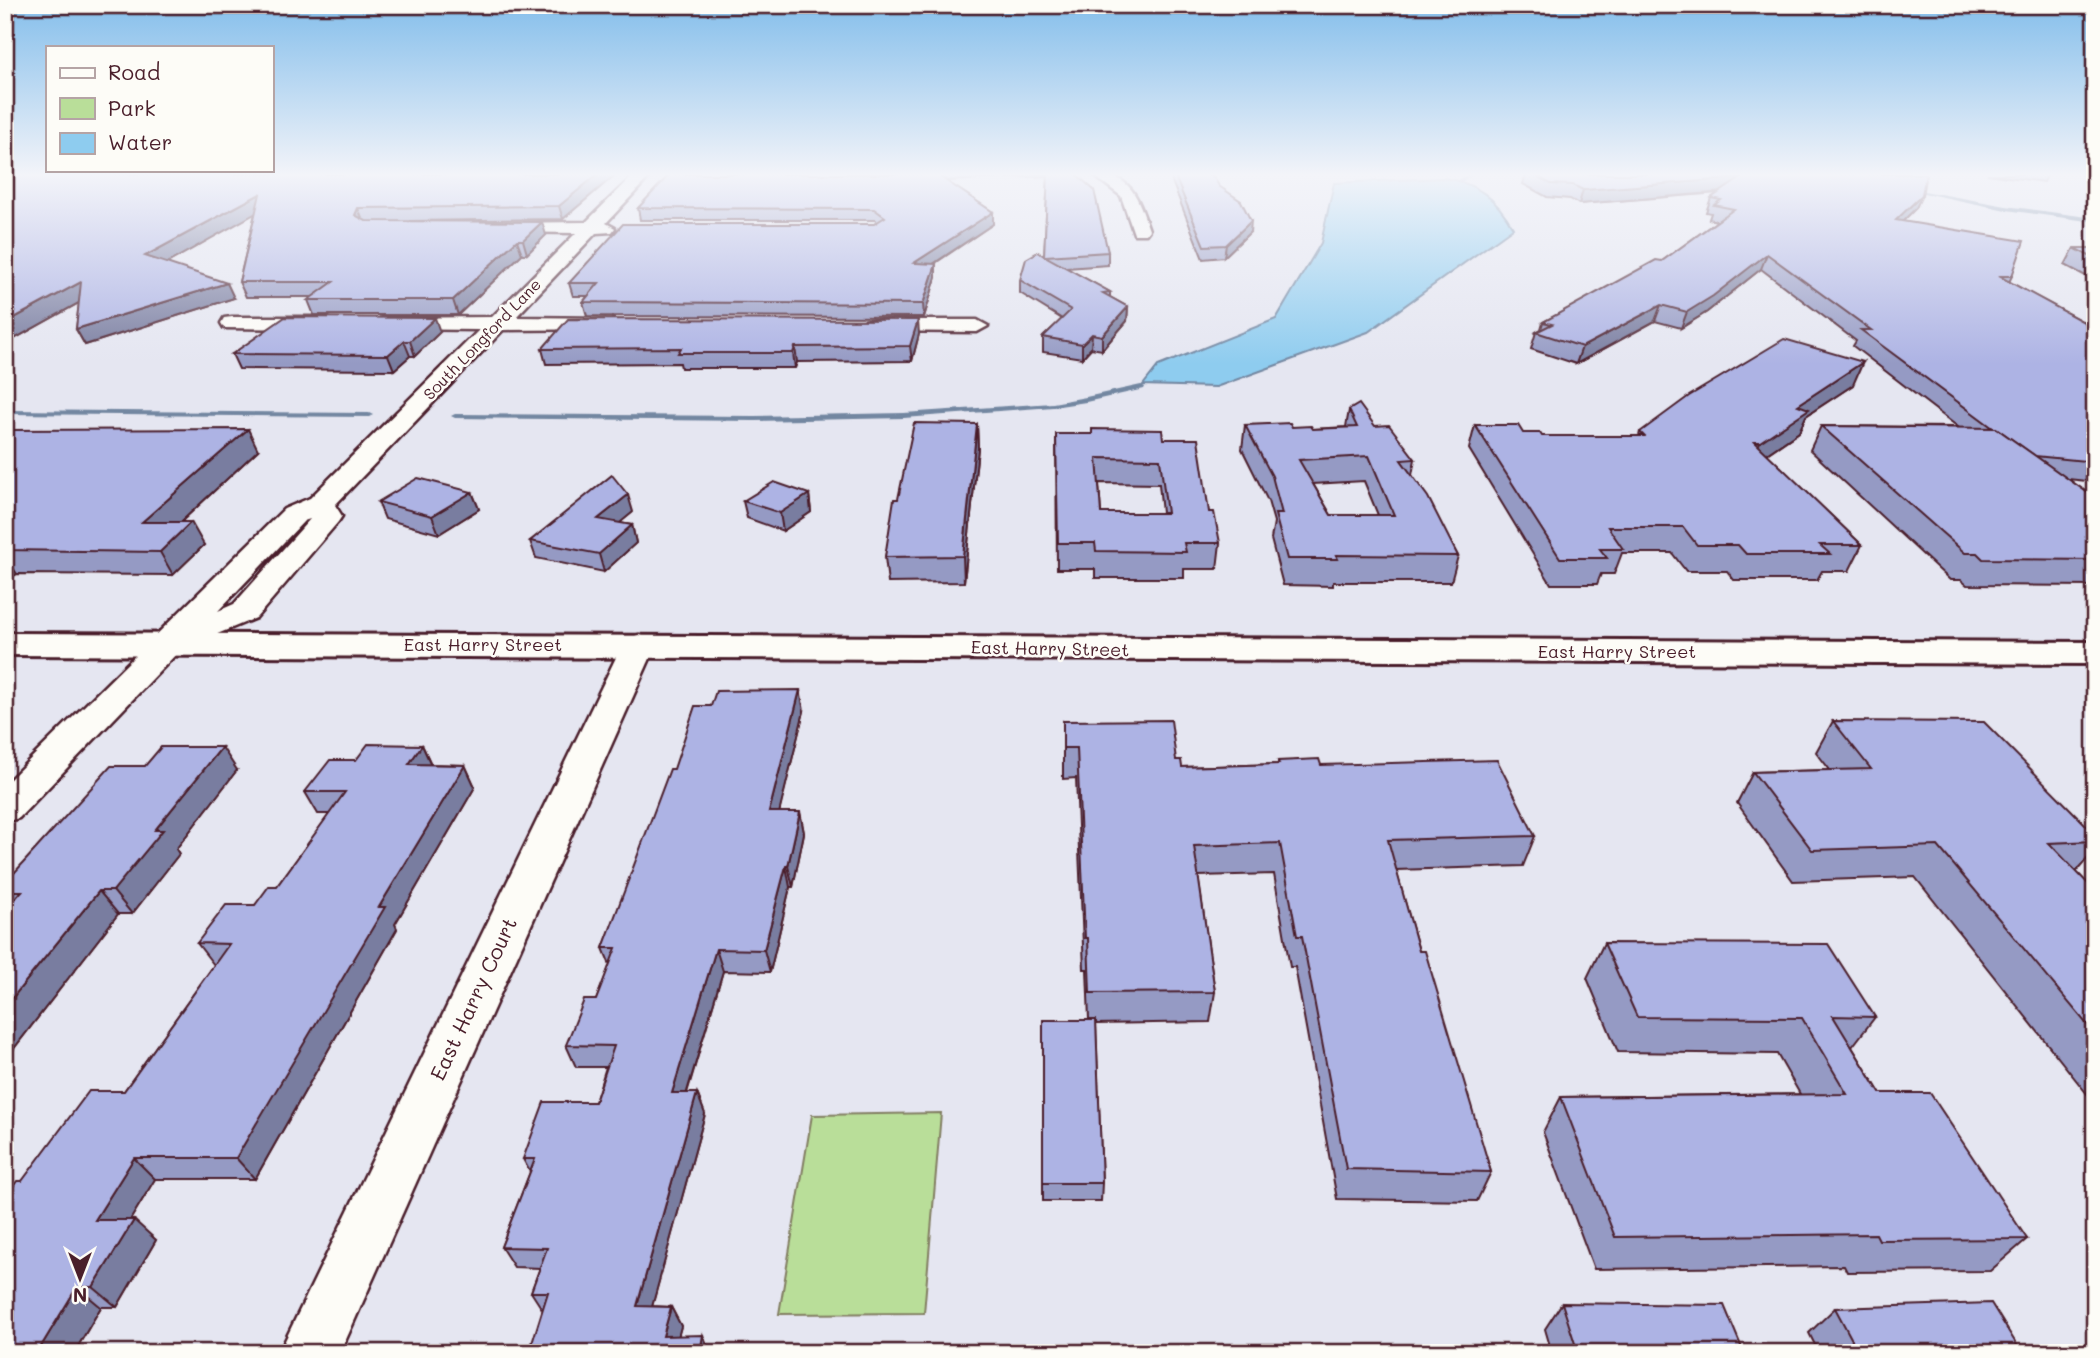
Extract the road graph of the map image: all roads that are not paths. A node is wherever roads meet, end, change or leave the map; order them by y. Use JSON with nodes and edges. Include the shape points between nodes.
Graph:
{"nodes":[{"id":1,"x":582,"y":237,"type":"edge"},
{"id":2,"x":233,"y":323,"type":"dead end"},
{"id":3,"x":344,"y":323,"type":"edge"},
{"id":4,"x":372,"y":323,"type":"edge"},
{"id":5,"x":498,"y":324,"type":"junction"},
{"id":6,"x":635,"y":324,"type":"edge"},
{"id":7,"x":854,"y":326,"type":"edge"},
{"id":8,"x":977,"y":326,"type":"dead end"},
{"id":9,"x":5,"y":644,"type":"edge"},
{"id":10,"x":168,"y":645,"type":"junction"},
{"id":11,"x":639,"y":645,"type":"junction"},
{"id":12,"x":2095,"y":653,"type":"edge"},
{"id":13,"x":5,"y":808,"type":"edge"},
{"id":14,"x":309,"y":1353,"type":"edge"}],
"edges":[{"from":1,"to":5,"type":"street","name":"South Longford Lane"},
{"from":2,"to":3,"type":"street"},
{"from":4,"to":5,"type":"street"},
{"from":5,"to":6,"type":"street"},
{"from":5,"to":10,"type":"street","name":"South Longford Lane","via":[[320,504],[328,516],[245,611]]},
{"from":7,"to":8,"type":"street"},
{"from":9,"to":10,"type":"main road","name":"East Harry Street"},
{"from":10,"to":11,"type":"main road","name":"East Harry Street"},
{"from":10,"to":13,"type":"street","name":"South Longford Lane"},
{"from":11,"to":12,"type":"main road","name":"East Harry Street"},
{"from":11,"to":14,"type":"street","name":"East Harry Court"}]}
